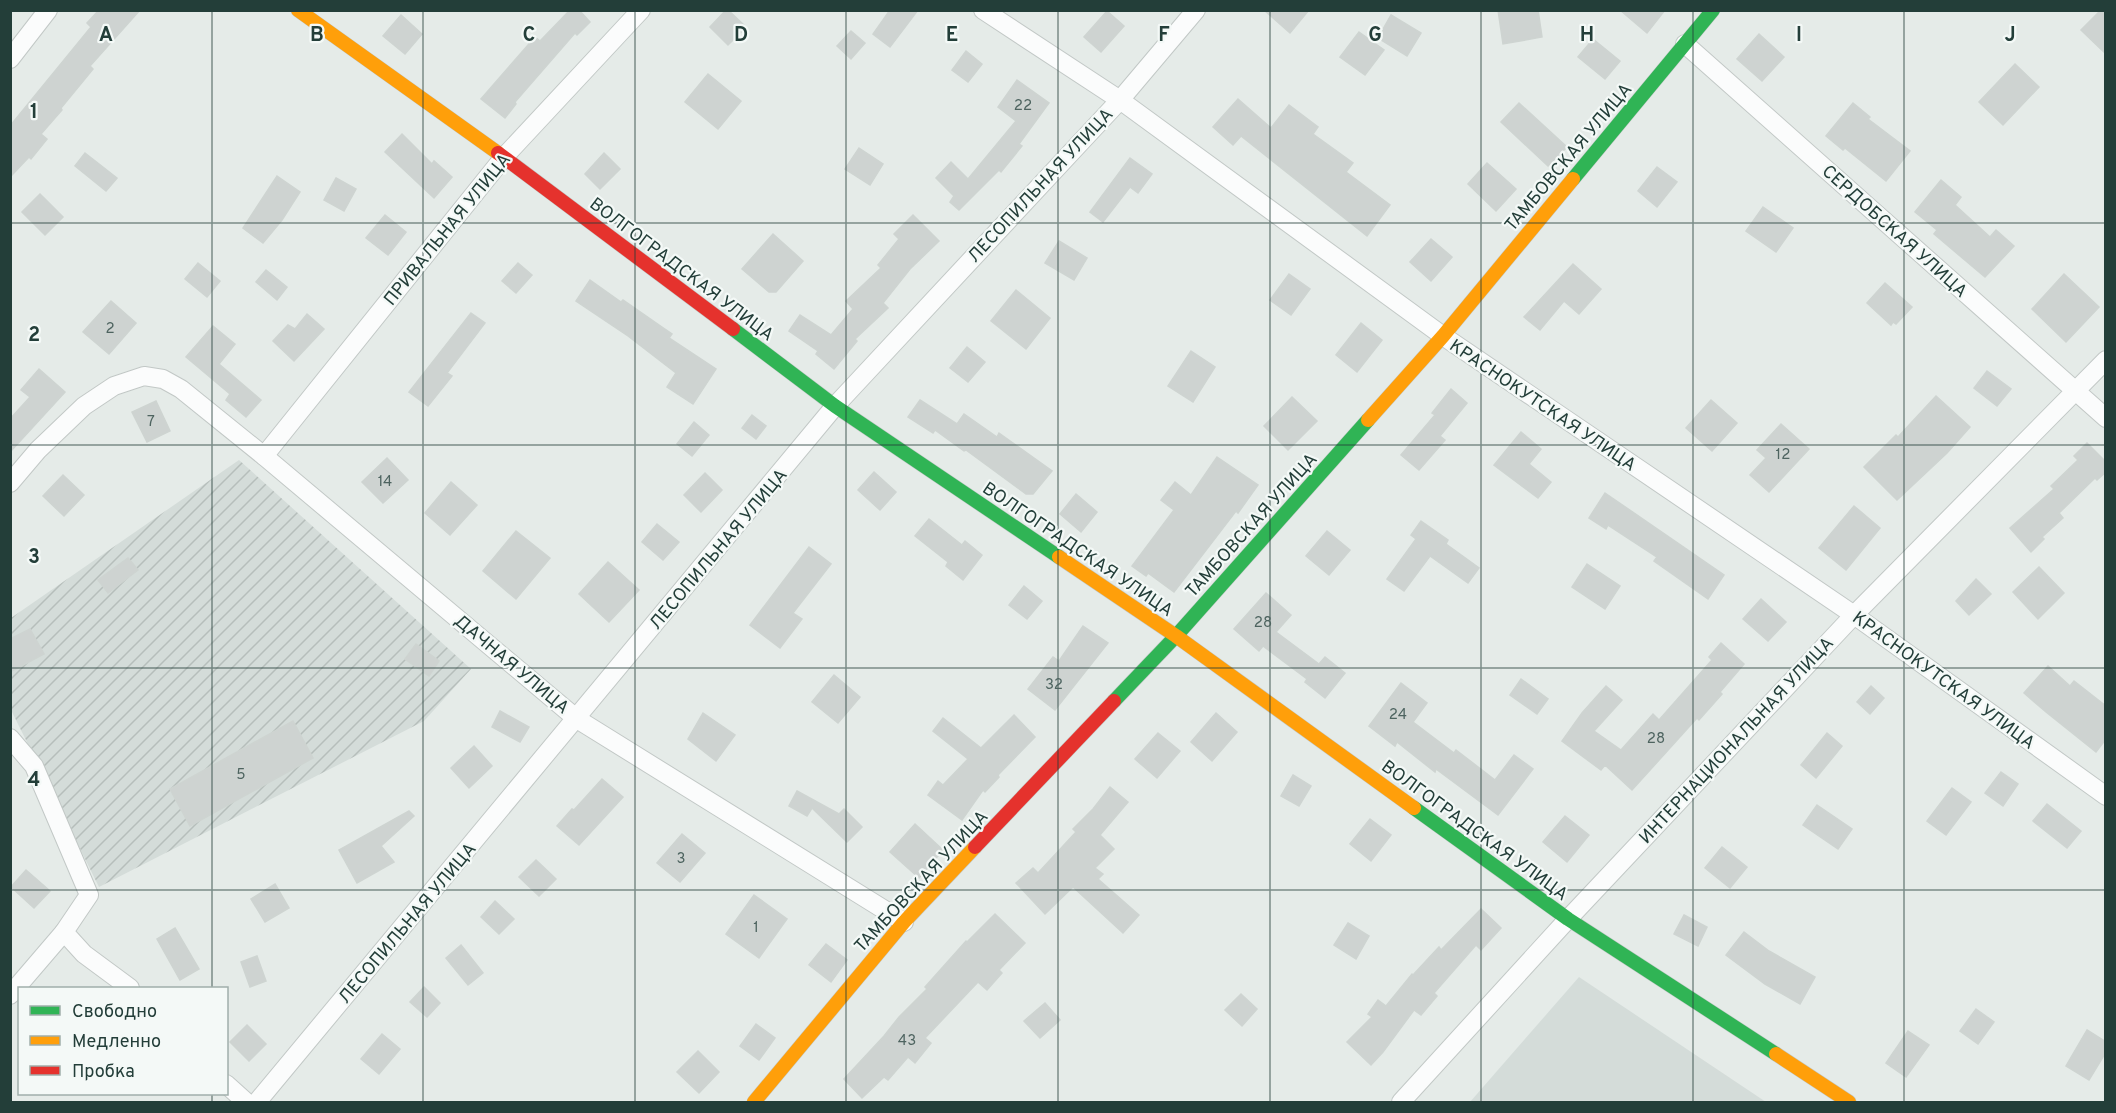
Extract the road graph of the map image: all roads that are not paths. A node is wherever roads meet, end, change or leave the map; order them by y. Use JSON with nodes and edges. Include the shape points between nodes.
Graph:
{"nodes":[{"id":1,"x":48,"y":10,"type":"edge"},
{"id":2,"x":298,"y":10,"type":"edge"},
{"id":3,"x":641,"y":10,"type":"edge"},
{"id":4,"x":983,"y":10,"type":"edge"},
{"id":5,"x":1196,"y":10,"type":"edge"},
{"id":6,"x":1713,"y":10,"type":"edge"},
{"id":7,"x":1685,"y":44,"type":"junction"},
{"id":8,"x":10,"y":59,"type":"edge"},
{"id":9,"x":1120,"y":100,"type":"junction"},
{"id":10,"x":504,"y":157,"type":"junction"},
{"id":11,"x":1443,"y":336,"type":"junction"},
{"id":12,"x":2106,"y":360,"type":"edge"},
{"id":13,"x":2075,"y":391,"type":"junction"},
{"id":14,"x":835,"y":406,"type":"junction"},
{"id":15,"x":2106,"y":418,"type":"edge"},
{"id":16,"x":264,"y":456,"type":"junction"},
{"id":17,"x":10,"y":483,"type":"edge"},
{"id":18,"x":1854,"y":615,"type":"junction"},
{"id":19,"x":1176,"y":636,"type":"junction"},
{"id":20,"x":578,"y":719,"type":"junction"},
{"id":21,"x":10,"y":738,"type":"edge"},
{"id":22,"x":2106,"y":796,"type":"edge"},
{"id":23,"x":1568,"y":919,"type":"junction"},
{"id":24,"x":904,"y":922,"type":"junction"},
{"id":25,"x":63,"y":932,"type":"junction"},
{"id":26,"x":129,"y":987,"type":"edge"},
{"id":27,"x":10,"y":994,"type":"edge"},
{"id":28,"x":228,"y":1086,"type":"edge"},
{"id":29,"x":246,"y":1102,"type":"edge"},
{"id":30,"x":257,"y":1102,"type":"edge"},
{"id":31,"x":754,"y":1102,"type":"edge"},
{"id":32,"x":1401,"y":1102,"type":"edge"},
{"id":33,"x":1849,"y":1102,"type":"edge"}],
"edges":[{"from":1,"to":8,"type":"street"},
{"from":2,"to":10,"type":"street","name":"ВОЛГОГРАДСКАЯ УЛИЦА"},
{"from":3,"to":10,"type":"street","name":"ПРИВАЛЬНАЯ УЛИЦА"},
{"from":4,"to":9,"type":"street","name":"КРАСНОКУТСКАЯ УЛИЦА"},
{"from":5,"to":9,"type":"street","name":"ЛЕСОПИЛЬНАЯ УЛИЦА"},
{"from":6,"to":7,"type":"street","name":"ТАМБОВСКАЯ УЛИЦА"},
{"from":7,"to":11,"type":"street","name":"ТАМБОВСКАЯ УЛИЦА"},
{"from":7,"to":13,"type":"street","name":"СЕРДОБСКАЯ УЛИЦА"},
{"from":9,"to":11,"type":"street","name":"КРАСНОКУТСКАЯ УЛИЦА"},
{"from":9,"to":14,"type":"street","name":"ЛЕСОПИЛЬНАЯ УЛИЦА"},
{"from":10,"to":14,"type":"street","name":"ВОЛГОГРАДСКАЯ УЛИЦА"},
{"from":10,"to":16,"type":"street","name":"ПРИВАЛЬНАЯ УЛИЦА"},
{"from":11,"to":18,"type":"street","name":"КРАСНОКУТСКАЯ УЛИЦА"},
{"from":11,"to":19,"type":"street","name":"ТАМБОВСКАЯ УЛИЦА"},
{"from":12,"to":13,"type":"street","name":"ИНТЕРНАЦИОНАЛЬНАЯ УЛИЦА"},
{"from":13,"to":15,"type":"street","name":"СЕРДОБСКАЯ УЛИЦА"},
{"from":13,"to":18,"type":"street","name":"ИНТЕРНАЦИОНАЛЬНАЯ УЛИЦА"},
{"from":14,"to":19,"type":"street","name":"ВОЛГОГРАДСКАЯ УЛИЦА"},
{"from":14,"to":20,"type":"street","name":"ЛЕСОПИЛЬНАЯ УЛИЦА"},
{"from":16,"to":17,"type":"street","name":"ДАЧНАЯ УЛИЦА","via":[[181,388],[163,379],[144,376],[114,386],[84,406]]},
{"from":16,"to":20,"type":"street","name":"ДАЧНАЯ УЛИЦА"},
{"from":18,"to":22,"type":"street","name":"КРАСНОКУТСКАЯ УЛИЦА"},
{"from":18,"to":23,"type":"street","name":"ИНТЕРНАЦИОНАЛЬНАЯ УЛИЦА"},
{"from":19,"to":23,"type":"street","name":"ВОЛГОГРАДСКАЯ УЛИЦА"},
{"from":19,"to":24,"type":"street","name":"ТАМБОВСКАЯ УЛИЦА"},
{"from":20,"to":24,"type":"street","name":"ДАЧНАЯ УЛИЦА"},
{"from":20,"to":30,"type":"street","name":"ЛЕСОПИЛЬНАЯ УЛИЦА"},
{"from":21,"to":25,"type":"street","via":[[34,766],[89,895]]},
{"from":23,"to":32,"type":"street","name":"ИНТЕРНАЦИОНАЛЬНАЯ УЛИЦА"},
{"from":23,"to":33,"type":"street","name":"ВОЛГОГРАДСКАЯ УЛИЦА"},
{"from":24,"to":31,"type":"street","name":"ТАМБОВСКАЯ УЛИЦА"},
{"from":25,"to":26,"type":"street","via":[[84,954]]},
{"from":25,"to":27,"type":"street"},
{"from":28,"to":29,"type":"street"}]}
